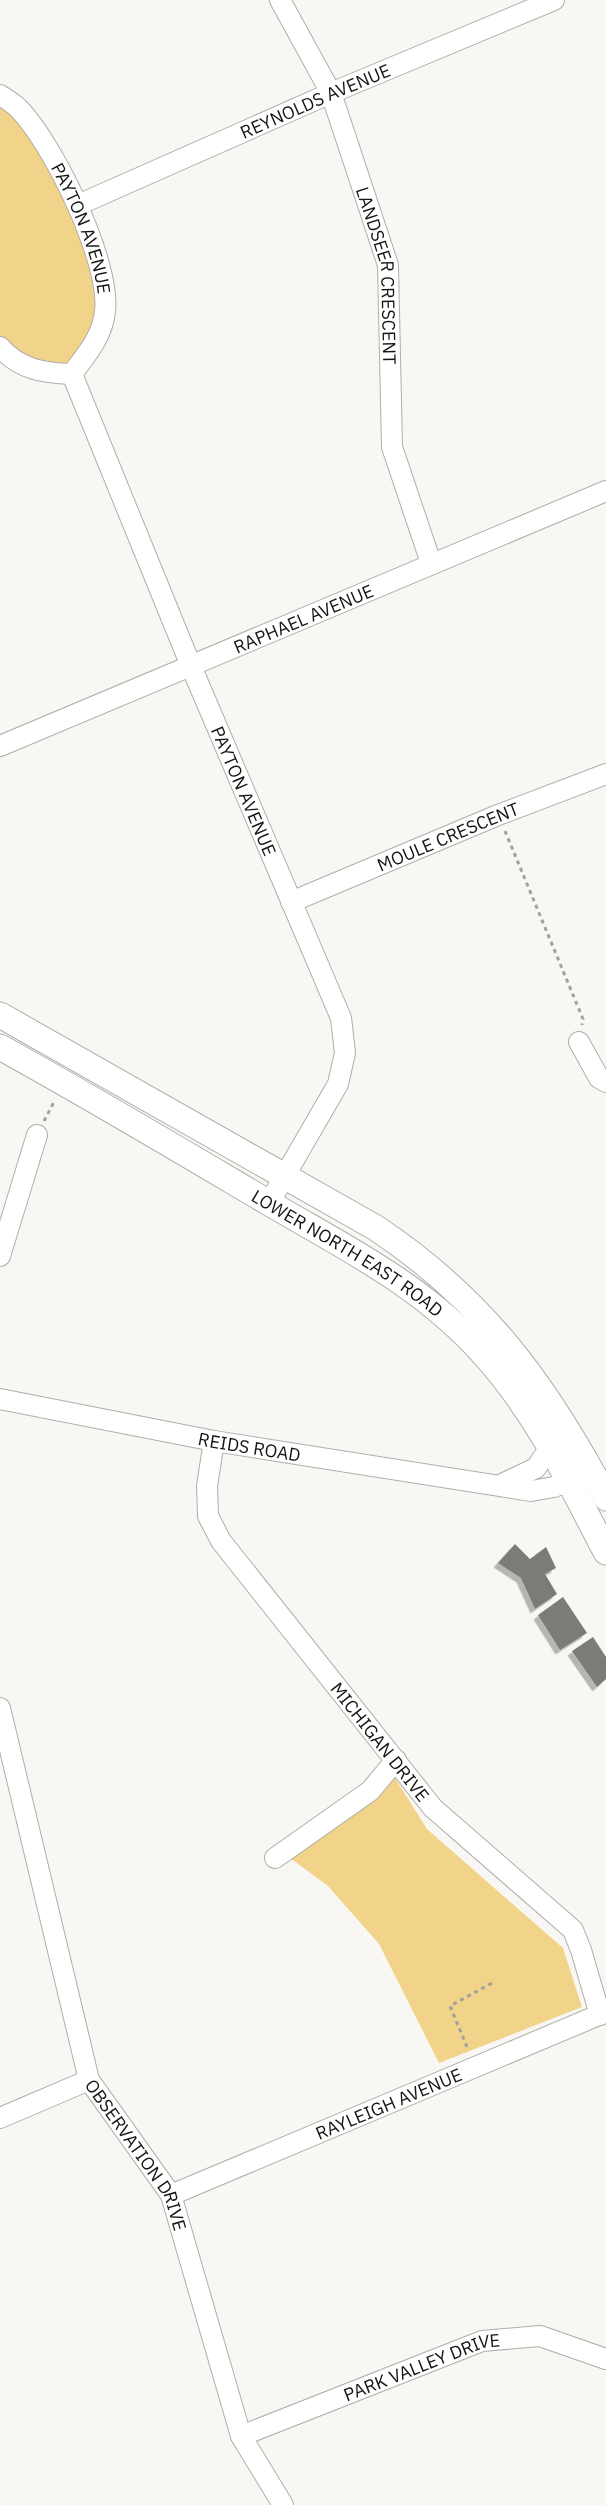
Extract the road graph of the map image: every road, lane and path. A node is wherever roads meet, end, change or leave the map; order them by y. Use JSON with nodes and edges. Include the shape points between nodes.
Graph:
{"nodes":[{"id":1,"x":280,"y":0,"type":"edge"},
{"id":2,"x":554,"y":0,"type":"edge"},
{"id":3,"x":331,"y":93,"type":"junction"},
{"id":4,"x":0,"y":95,"type":"edge"},
{"id":5,"x":78,"y":205,"type":"junction"},
{"id":6,"x":0,"y":347,"type":"edge"},
{"id":7,"x":72,"y":374,"type":"junction"},
{"id":8,"x":606,"y":491,"type":"edge"},
{"id":9,"x":431,"y":563,"type":"junction"},
{"id":10,"x":190,"y":666,"type":"junction"},
{"id":11,"x":0,"y":746,"type":"edge"},
{"id":12,"x":606,"y":774,"type":"edge"},
{"id":13,"x":498,"y":815,"type":"junction"},
{"id":14,"x":290,"y":902,"type":"junction"},
{"id":15,"x":0,"y":1015,"type":"edge"},
{"id":16,"x":579,"y":1042,"type":"joint"},
{"id":17,"x":0,"y":1047,"type":"edge"},
{"id":18,"x":62,"y":1082,"type":"junction"},
{"id":19,"x":606,"y":1082,"type":"edge"},
{"id":20,"x":37,"y":1135,"type":"joint"},
{"id":21,"x":285,"y":1177,"type":"junction"},
{"id":22,"x":269,"y":1203,"type":"junction"},
{"id":23,"x":0,"y":1256,"type":"edge"},
{"id":24,"x":0,"y":1399,"type":"edge"},
{"id":25,"x":214,"y":1441,"type":"junction"},
{"id":26,"x":550,"y":1447,"type":"junction"},
{"id":27,"x":591,"y":1470,"type":"junction"},
{"id":28,"x":569,"y":1482,"type":"junction"},
{"id":29,"x":500,"y":1485,"type":"junction"},
{"id":30,"x":606,"y":1498,"type":"edge"},
{"id":31,"x":606,"y":1552,"type":"edge"},
{"id":32,"x":0,"y":1708,"type":"edge"},
{"id":33,"x":396,"y":1760,"type":"junction"},
{"id":34,"x":275,"y":1858,"type":"dead end"},
{"id":35,"x":492,"y":1983,"type":"dead end"},
{"id":36,"x":603,"y":2013,"type":"edge"},
{"id":37,"x":467,"y":2047,"type":"dead end"},
{"id":38,"x":88,"y":2080,"type":"junction"},
{"id":39,"x":0,"y":2118,"type":"edge"},
{"id":40,"x":171,"y":2195,"type":"junction"},
{"id":41,"x":606,"y":2359,"type":"edge"},
{"id":42,"x":241,"y":2436,"type":"junction"},
{"id":43,"x":283,"y":2505,"type":"edge"}],
"edges":[{"from":1,"to":3,"type":"street","name":"LANDSEER CRESCENT"},
{"from":2,"to":3,"type":"street","name":"REYNOLDS AVENUE"},
{"from":3,"to":5,"type":"street","name":"REYNOLDS AVENUE"},
{"from":3,"to":9,"type":"street","name":"LANDSEER CRESCENT","via":[[388,264],[392,447]]},
{"from":4,"to":5,"type":"street","name":"PAYTON AVENUE","via":[[16,106],[40,136]]},
{"from":5,"to":7,"type":"street","name":"PAYTON AVENUE","via":[[102,276],[106,311],[95,344]]},
{"from":6,"to":7,"type":"street","via":[[8,356],[39,372]]},
{"from":7,"to":10,"type":"street","name":"PAYTON AVENUE"},
{"from":8,"to":9,"type":"street","name":"RAPHAEL AVENUE"},
{"from":9,"to":10,"type":"street","name":"RAPHAEL AVENUE"},
{"from":10,"to":11,"type":"street","name":"RAPHAEL AVENUE"},
{"from":10,"to":14,"type":"street","name":"PAYTON AVENUE"},
{"from":12,"to":13,"type":"street","name":"MOULE CRESCENT"},
{"from":13,"to":14,"type":"street","name":"MOULE CRESCENT"},
{"from":13,"to":16,"type":"path","via":[[583,1019]]},
{"from":14,"to":21,"type":"street","name":"PAYTON AVENUE","via":[[341,1018],[345,1053],[338,1084]]},
{"from":15,"to":21,"type":"main road","name":"LOWER NORTH EAST ROAD"},
{"from":16,"to":19,"type":"street","via":[[599,1078]]},
{"from":17,"to":18,"type":"main road","name":"LOWER NORTH EAST ROAD"},
{"from":18,"to":20,"type":"path"},
{"from":18,"to":22,"type":"main road","name":"LOWER NORTH EAST ROAD"},
{"from":20,"to":23,"type":"street"},
{"from":21,"to":22,"type":"street","name":"PAYTON AVENUE"},
{"from":21,"to":27,"type":"main road","name":"LOWER NORTH EAST ROAD","via":[[376,1228],[458,1291],[530,1372]]},
{"from":22,"to":26,"type":"main road","name":"LOWER NORTH EAST ROAD","via":[[388,1272],[442,1313],[469,1338],[506,1381]]},
{"from":24,"to":25,"type":"street","name":"REIDS ROAD"},
{"from":25,"to":29,"type":"street","name":"REIDS ROAD"},
{"from":25,"to":33,"type":"street","name":"MICHIGAN DRIVE","via":[[207,1486],[208,1516],[221,1542]]},
{"from":26,"to":28,"type":"main road","name":"LOWER NORTH EAST ROAD"},
{"from":26,"to":29,"type":"street","via":[[536,1468]]},
{"from":27,"to":28,"type":"street","name":"REIDS ROAD"},
{"from":27,"to":30,"type":"main road","name":"LOWER NORTH EAST ROAD"},
{"from":28,"to":29,"type":"street","name":"REIDS ROAD","via":[[531,1491]]},
{"from":28,"to":31,"type":"main road","name":"LOWER NORTH EAST ROAD"},
{"from":32,"to":38,"type":"street","name":"OBSERVATION DRIVE"},
{"from":33,"to":34,"type":"street","via":[[370,1790]]},
{"from":33,"to":36,"type":"street","name":"MICHIGAN DRIVE","via":[[432,1808],[573,1930]]},
{"from":35,"to":37,"type":"path","via":[[450,2006]]},
{"from":36,"to":40,"type":"street","name":"RAYLEIGH AVENUE"},
{"from":38,"to":39,"type":"street"},
{"from":38,"to":40,"type":"street","name":"OBSERVATION DRIVE"},
{"from":40,"to":42,"type":"street","name":"OBSERVATION DRIVE"},
{"from":41,"to":42,"type":"street","name":"PARK VALLEY DRIVE","via":[[540,2336],[482,2342]]},
{"from":42,"to":43,"type":"street","name":"OBSERVATION DRIVE"}]}
